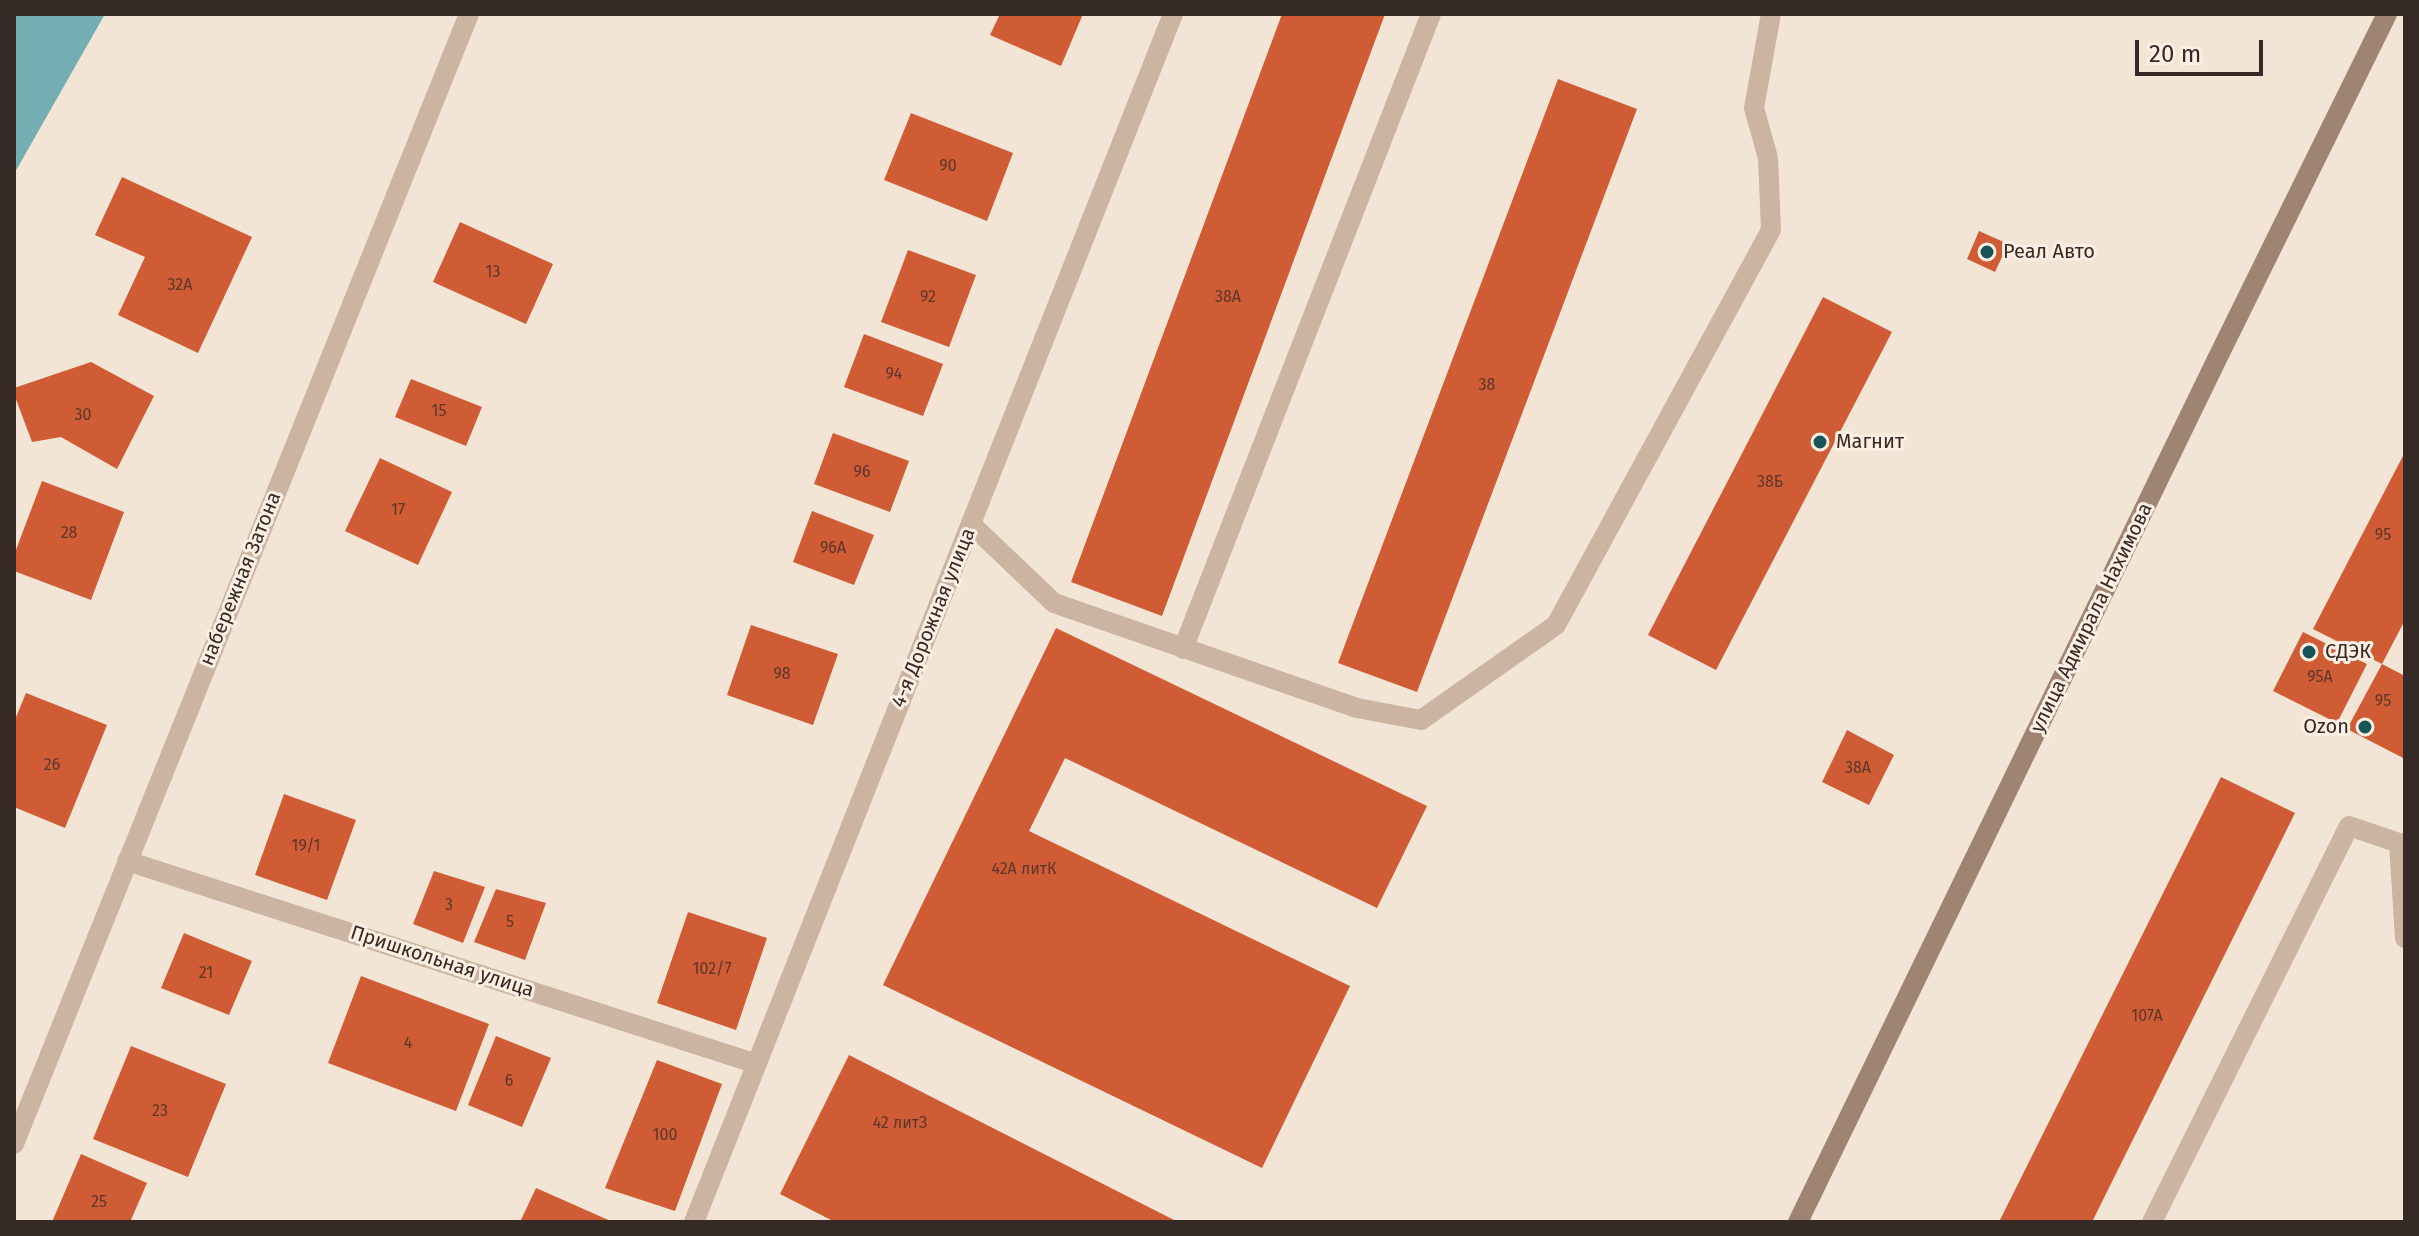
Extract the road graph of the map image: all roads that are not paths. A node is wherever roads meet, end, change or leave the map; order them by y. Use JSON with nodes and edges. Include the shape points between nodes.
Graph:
{"nodes":[{"id":1,"x":469,"y":14,"type":"edge"},
{"id":2,"x":1173,"y":14,"type":"edge"},
{"id":3,"x":1431,"y":14,"type":"edge"},
{"id":4,"x":1771,"y":14,"type":"edge"},
{"id":5,"x":2387,"y":14,"type":"edge"},
{"id":6,"x":971,"y":524,"type":"junction"},
{"id":7,"x":1183,"y":649,"type":"junction"},
{"id":8,"x":127,"y":861,"type":"junction"},
{"id":9,"x":2405,"y":938,"type":"edge"},
{"id":10,"x":757,"y":1064,"type":"junction"},
{"id":11,"x":14,"y":1144,"type":"edge"},
{"id":12,"x":694,"y":1222,"type":"edge"},
{"id":13,"x":1798,"y":1222,"type":"edge"},
{"id":14,"x":2152,"y":1222,"type":"edge"}],
"edges":[{"from":1,"to":8,"type":"street","name":"набережная Затона"},
{"from":2,"to":6,"type":"street","name":"4-я Дорожная улица"},
{"from":3,"to":7,"type":"street"},
{"from":4,"to":7,"type":"street","via":[[1754,108],[1768,158],[1771,230],[1556,625],[1421,720],[1357,708]]},
{"from":5,"to":13,"type":"main road","name":"улица Адмирала Нахимова"},
{"from":6,"to":7,"type":"street","via":[[1054,603]]},
{"from":6,"to":10,"type":"street","name":"4-я Дорожная улица"},
{"from":8,"to":10,"type":"street","name":"Пришкольная улица"},
{"from":8,"to":11,"type":"street","name":"набережная Затона"},
{"from":9,"to":14,"type":"street","via":[[2399,843],[2349,826]]},
{"from":10,"to":12,"type":"street","name":"4-я Дорожная улица"}]}
